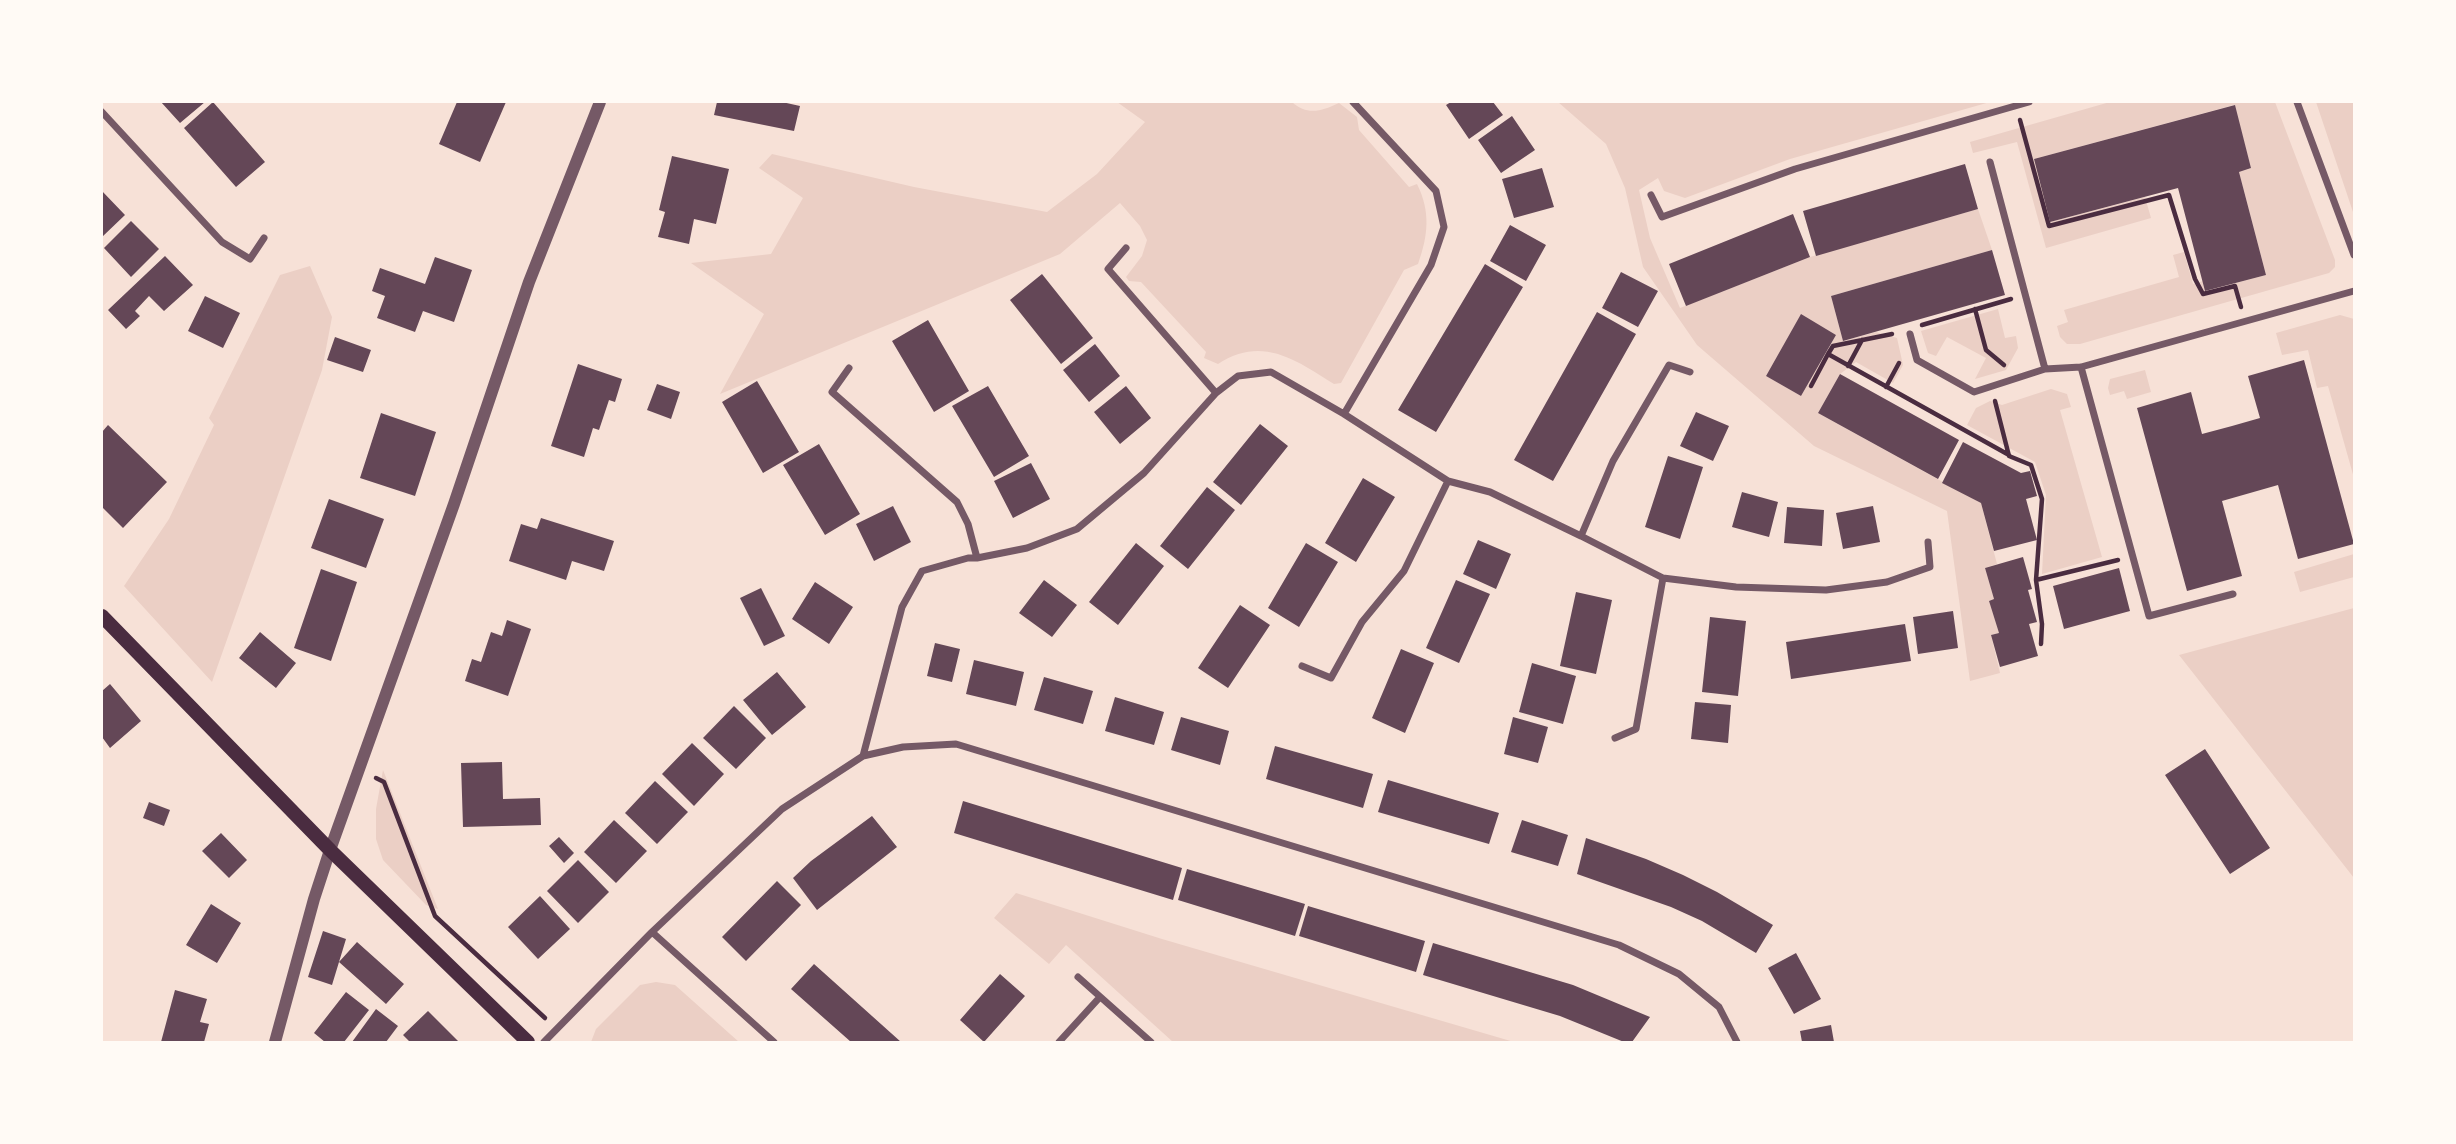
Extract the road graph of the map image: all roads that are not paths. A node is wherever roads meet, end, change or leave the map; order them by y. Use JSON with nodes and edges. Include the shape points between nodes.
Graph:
{"nodes":[{"id":1,"x":600,"y":102,"type":"edge"},
{"id":2,"x":1353,"y":102,"type":"edge"},
{"id":3,"x":2029,"y":102,"type":"edge"},
{"id":4,"x":2297,"y":102,"type":"edge"},
{"id":5,"x":102,"y":113,"type":"edge"},
{"id":6,"x":1990,"y":162,"type":"dead end"},
{"id":7,"x":1651,"y":195,"type":"dead end"},
{"id":8,"x":264,"y":238,"type":"dead end"},
{"id":9,"x":1126,"y":248,"type":"dead end"},
{"id":10,"x":2354,"y":255,"type":"edge"},
{"id":11,"x":2354,"y":291,"type":"edge"},
{"id":12,"x":1910,"y":334,"type":"dead end"},
{"id":13,"x":2081,"y":367,"type":"junction"},
{"id":14,"x":849,"y":368,"type":"dead end"},
{"id":15,"x":2045,"y":369,"type":"junction"},
{"id":16,"x":1690,"y":372,"type":"dead end"},
{"id":17,"x":1216,"y":393,"type":"junction"},
{"id":18,"x":1344,"y":414,"type":"junction"},
{"id":19,"x":1448,"y":481,"type":"junction"},
{"id":20,"x":1581,"y":536,"type":"junction"},
{"id":21,"x":1928,"y":542,"type":"dead end"},
{"id":22,"x":977,"y":558,"type":"junction"},
{"id":23,"x":1663,"y":578,"type":"junction"},
{"id":24,"x":2233,"y":594,"type":"dead end"},
{"id":25,"x":102,"y":616,"type":"edge"},
{"id":26,"x":1302,"y":666,"type":"dead end"},
{"id":27,"x":1615,"y":738,"type":"dead end"},
{"id":28,"x":863,"y":756,"type":"junction"},
{"id":29,"x":330,"y":850,"type":"junction"},
{"id":30,"x":652,"y":932,"type":"junction"},
{"id":31,"x":1078,"y":977,"type":"dead end"},
{"id":32,"x":1100,"y":997,"type":"junction"},
{"id":33,"x":275,"y":1042,"type":"edge"},
{"id":34,"x":528,"y":1042,"type":"edge"},
{"id":35,"x":544,"y":1042,"type":"edge"},
{"id":36,"x":774,"y":1042,"type":"edge"},
{"id":37,"x":1059,"y":1042,"type":"edge"},
{"id":38,"x":1151,"y":1042,"type":"edge"},
{"id":39,"x":1737,"y":1042,"type":"edge"}],
"edges":[{"from":1,"to":29,"type":"street","via":[[529,282]]},
{"from":2,"to":18,"type":"street","via":[[1436,191],[1444,227],[1432,265]]},
{"from":3,"to":7,"type":"street","via":[[1795,169],[1662,217]]},
{"from":4,"to":10,"type":"street"},
{"from":5,"to":8,"type":"street","via":[[222,242],[250,259]]},
{"from":6,"to":15,"type":"street"},
{"from":9,"to":17,"type":"street","via":[[1108,270]]},
{"from":11,"to":13,"type":"street"},
{"from":12,"to":15,"type":"street","via":[[1917,360],[1974,392]]},
{"from":13,"to":15,"type":"street"},
{"from":13,"to":24,"type":"street","via":[[2149,616]]},
{"from":14,"to":22,"type":"street","via":[[832,391],[957,502]]},
{"from":16,"to":20,"type":"street","via":[[1669,365],[1613,461]]},
{"from":17,"to":18,"type":"street","via":[[1238,376],[1271,372]]},
{"from":17,"to":22,"type":"street","via":[[1144,473],[1077,529],[1027,548]]},
{"from":18,"to":19,"type":"street"},
{"from":19,"to":20,"type":"street","via":[[1490,492]]},
{"from":19,"to":26,"type":"street","via":[[1404,571],[1362,622],[1331,678]]},
{"from":20,"to":23,"type":"street"},
{"from":21,"to":23,"type":"street","via":[[1930,567],[1887,582],[1826,590]]},
{"from":22,"to":28,"type":"street","via":[[922,571],[902,607]]},
{"from":23,"to":27,"type":"street","via":[[1636,729]]},
{"from":25,"to":29,"type":"main road"},
{"from":28,"to":30,"type":"street","via":[[782,809]]},
{"from":28,"to":39,"type":"street","via":[[903,747],[956,744],[1619,944],[1689,982],[1719,1007]]},
{"from":29,"to":33,"type":"street"},
{"from":29,"to":34,"type":"main road"},
{"from":30,"to":35,"type":"street"},
{"from":30,"to":36,"type":"street"},
{"from":31,"to":32,"type":"street"},
{"from":32,"to":37,"type":"street"},
{"from":32,"to":38,"type":"street"}]}
